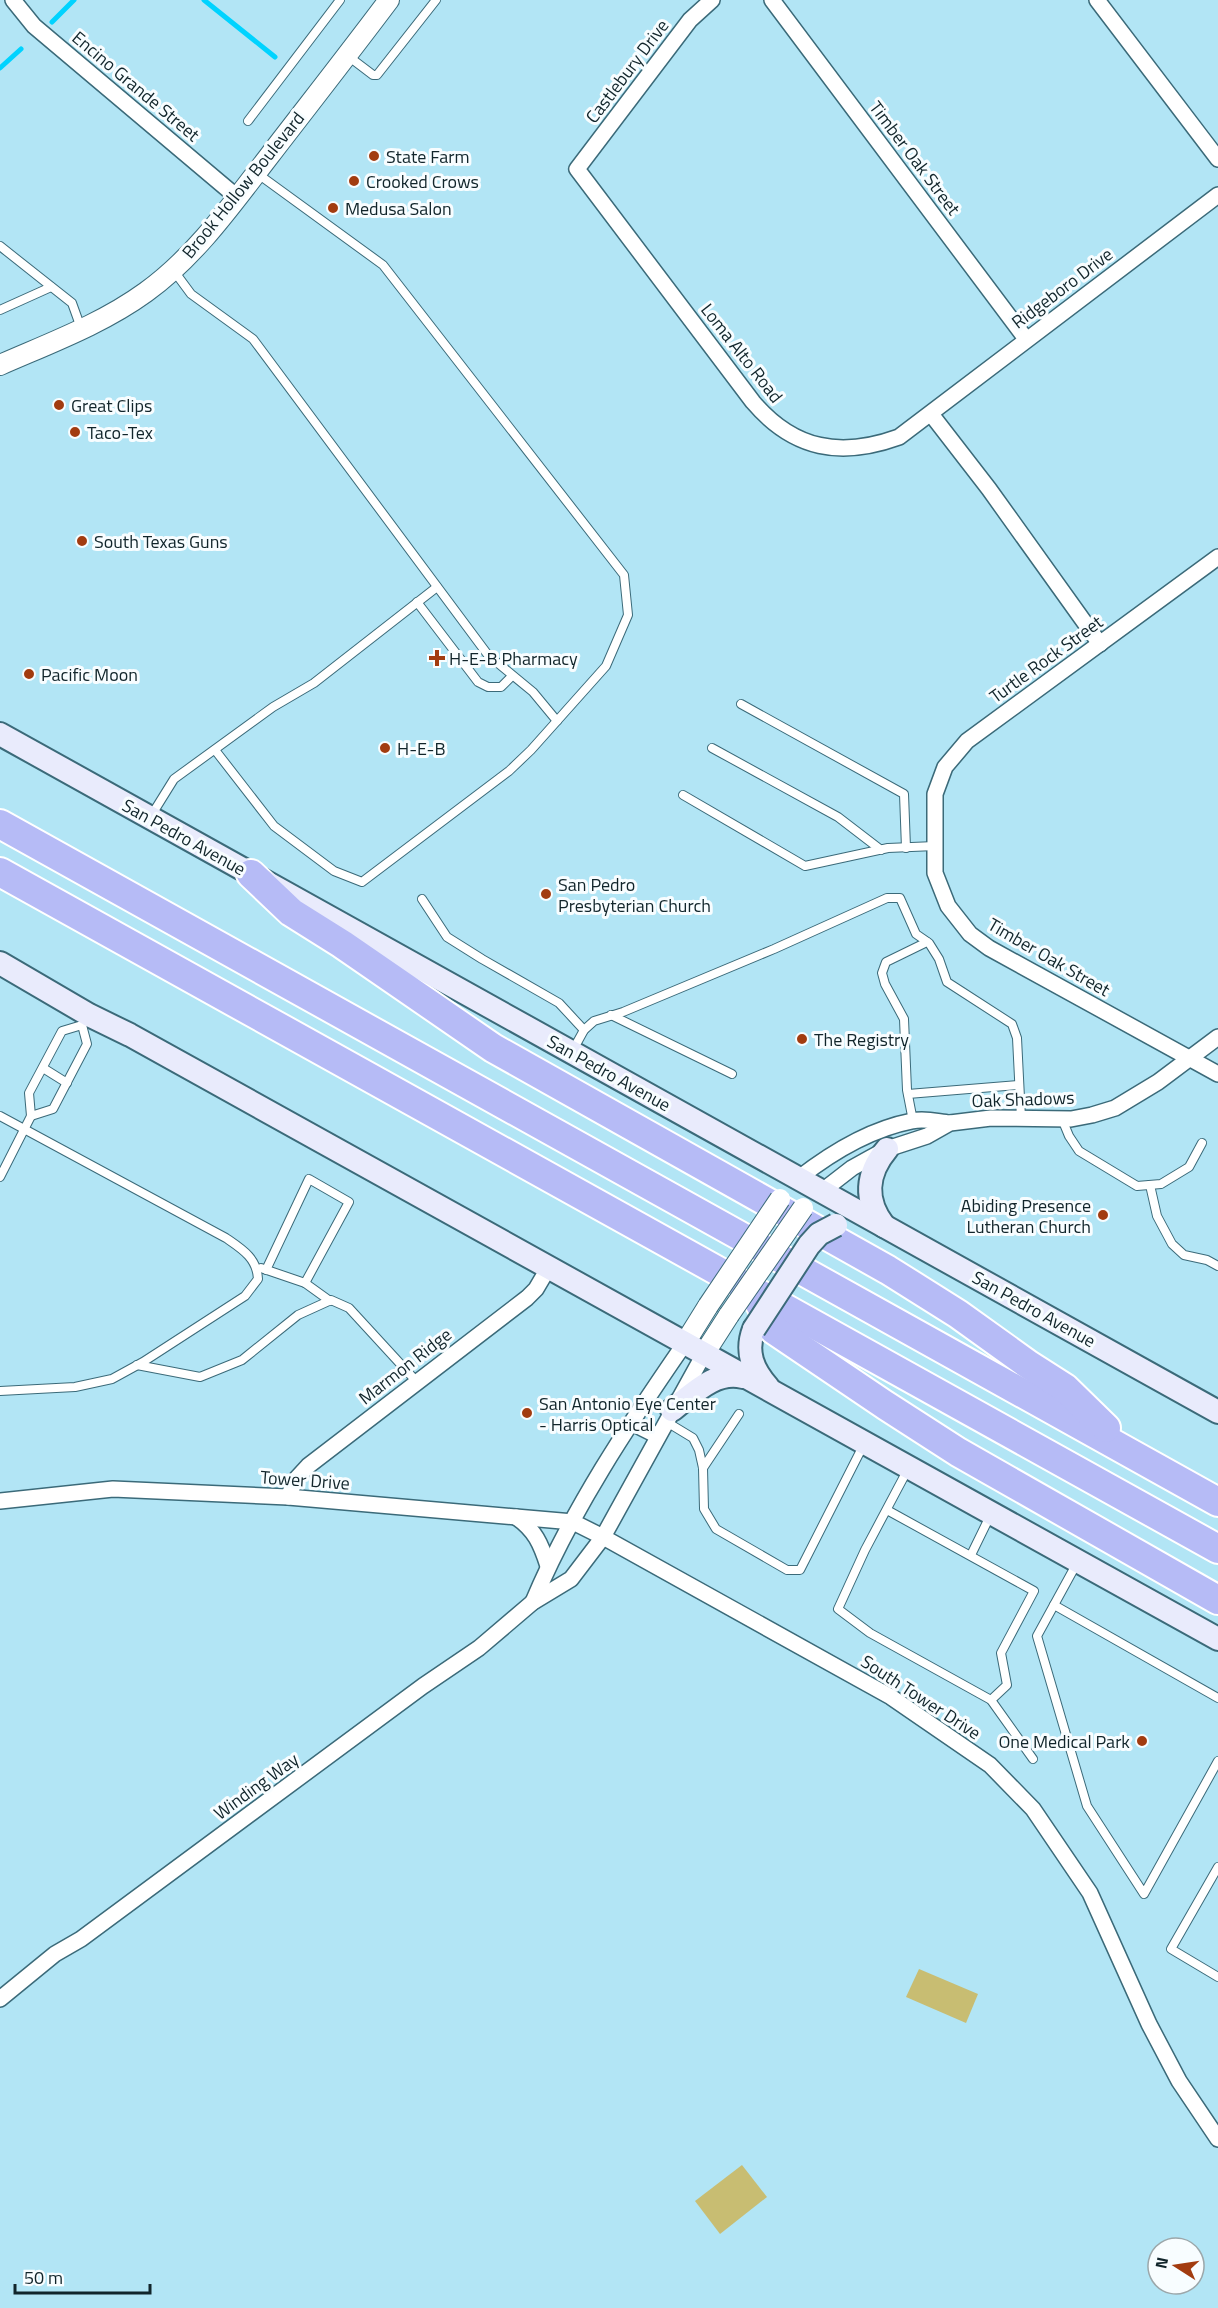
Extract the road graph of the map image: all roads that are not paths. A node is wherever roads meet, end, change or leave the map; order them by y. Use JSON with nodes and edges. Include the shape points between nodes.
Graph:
{"nodes":[{"id":1,"x":13,"y":0,"type":"edge"},
{"id":2,"x":340,"y":0,"type":"edge"},
{"id":3,"x":436,"y":0,"type":"edge"},
{"id":4,"x":712,"y":0,"type":"edge"},
{"id":5,"x":772,"y":0,"type":"edge"},
{"id":6,"x":1097,"y":0,"type":"edge"},
{"id":7,"x":387,"y":1,"type":"edge"},
{"id":8,"x":347,"y":55,"type":"junction"},
{"id":9,"x":248,"y":121,"type":"dead end"},
{"id":10,"x":1218,"y":159,"type":"edge"},
{"id":11,"x":577,"y":169,"type":"joint"},
{"id":12,"x":257,"y":173,"type":"junction"},
{"id":13,"x":1218,"y":195,"type":"edge"},
{"id":14,"x":238,"y":198,"type":"junction"},
{"id":15,"x":0,"y":246,"type":"edge"},
{"id":16,"x":173,"y":269,"type":"junction"},
{"id":17,"x":51,"y":287,"type":"junction"},
{"id":18,"x":0,"y":310,"type":"edge"},
{"id":19,"x":81,"y":330,"type":"junction"},
{"id":20,"x":1026,"y":339,"type":"junction"},
{"id":21,"x":0,"y":365,"type":"edge"},
{"id":22,"x":931,"y":414,"type":"junction"},
{"id":23,"x":1218,"y":557,"type":"edge"},
{"id":24,"x":437,"y":586,"type":"junction"},
{"id":25,"x":417,"y":602,"type":"junction"},
{"id":26,"x":1100,"y":644,"type":"junction"},
{"id":27,"x":512,"y":676,"type":"junction"},
{"id":28,"x":741,"y":704,"type":"dead end"},
{"id":29,"x":557,"y":721,"type":"junction"},
{"id":30,"x":0,"y":734,"type":"edge"},
{"id":31,"x":712,"y":748,"type":"dead end"},
{"id":32,"x":215,"y":750,"type":"junction"},
{"id":33,"x":683,"y":795,"type":"dead end"},
{"id":34,"x":150,"y":818,"type":"junction"},
{"id":35,"x":935,"y":818,"type":"joint"},
{"id":36,"x":0,"y":824,"type":"edge"},
{"id":37,"x":935,"y":846,"type":"junction"},
{"id":38,"x":906,"y":848,"type":"junction"},
{"id":39,"x":881,"y":850,"type":"junction"},
{"id":40,"x":0,"y":872,"type":"edge"},
{"id":41,"x":251,"y":874,"type":"junction"},
{"id":42,"x":423,"y":899,"type":"dead end"},
{"id":43,"x":927,"y":942,"type":"junction"},
{"id":44,"x":0,"y":963,"type":"edge"},
{"id":45,"x":611,"y":1015,"type":"junction"},
{"id":46,"x":85,"y":1020,"type":"junction"},
{"id":47,"x":584,"y":1030,"type":"junction"},
{"id":48,"x":1218,"y":1037,"type":"edge"},
{"id":49,"x":572,"y":1052,"type":"junction"},
{"id":50,"x":1189,"y":1058,"type":"junction"},
{"id":51,"x":43,"y":1068,"type":"junction"},
{"id":52,"x":732,"y":1074,"type":"dead end"},
{"id":53,"x":1218,"y":1074,"type":"edge"},
{"id":54,"x":67,"y":1083,"type":"junction"},
{"id":55,"x":1018,"y":1084,"type":"junction"},
{"id":56,"x":908,"y":1094,"type":"junction"},
{"id":57,"x":0,"y":1116,"type":"edge"},
{"id":58,"x":31,"y":1116,"type":"junction"},
{"id":59,"x":1021,"y":1118,"type":"junction"},
{"id":60,"x":1062,"y":1119,"type":"junction"},
{"id":61,"x":913,"y":1121,"type":"junction"},
{"id":62,"x":950,"y":1123,"type":"junction"},
{"id":63,"x":25,"y":1131,"type":"junction"},
{"id":64,"x":1202,"y":1143,"type":"dead end"},
{"id":65,"x":887,"y":1149,"type":"junction"},
{"id":66,"x":0,"y":1177,"type":"edge"},
{"id":67,"x":799,"y":1178,"type":"junction"},
{"id":68,"x":1150,"y":1185,"type":"junction"},
{"id":69,"x":822,"y":1191,"type":"junction"},
{"id":70,"x":880,"y":1224,"type":"junction"},
{"id":71,"x":1216,"y":1262,"type":"edge"},
{"id":72,"x":257,"y":1266,"type":"junction"},
{"id":73,"x":549,"y":1267,"type":"junction"},
{"id":74,"x":266,"y":1270,"type":"junction"},
{"id":75,"x":305,"y":1283,"type":"junction"},
{"id":76,"x":753,"y":1291,"type":"junction"},
{"id":77,"x":330,"y":1301,"type":"junction"},
{"id":78,"x":694,"y":1348,"type":"junction"},
{"id":79,"x":137,"y":1365,"type":"junction"},
{"id":80,"x":746,"y":1378,"type":"junction"},
{"id":81,"x":417,"y":1382,"type":"junction"},
{"id":82,"x":0,"y":1391,"type":"edge"},
{"id":83,"x":771,"y":1391,"type":"junction"},
{"id":84,"x":1218,"y":1412,"type":"edge"},
{"id":85,"x":739,"y":1414,"type":"dead end"},
{"id":86,"x":669,"y":1415,"type":"junction"},
{"id":87,"x":632,"y":1423,"type":"junction"},
{"id":88,"x":658,"y":1436,"type":"junction"},
{"id":89,"x":865,"y":1443,"type":"junction"},
{"id":90,"x":1134,"y":1455,"type":"junction"},
{"id":91,"x":703,"y":1467,"type":"junction"},
{"id":92,"x":909,"y":1468,"type":"junction"},
{"id":93,"x":288,"y":1497,"type":"junction"},
{"id":94,"x":0,"y":1501,"type":"edge"},
{"id":95,"x":1218,"y":1502,"type":"edge"},
{"id":96,"x":886,"y":1510,"type":"junction"},
{"id":97,"x":991,"y":1513,"type":"junction"},
{"id":98,"x":516,"y":1517,"type":"junction"},
{"id":99,"x":573,"y":1522,"type":"junction"},
{"id":100,"x":603,"y":1537,"type":"junction"},
{"id":101,"x":1218,"y":1549,"type":"edge"},
{"id":102,"x":970,"y":1555,"type":"junction"},
{"id":103,"x":1078,"y":1562,"type":"junction"},
{"id":104,"x":548,"y":1566,"type":"junction"},
{"id":105,"x":1218,"y":1600,"type":"edge"},
{"id":106,"x":533,"y":1602,"type":"junction"},
{"id":107,"x":1054,"y":1605,"type":"junction"},
{"id":108,"x":1218,"y":1639,"type":"edge"},
{"id":109,"x":1218,"y":1698,"type":"edge"},
{"id":110,"x":991,"y":1700,"type":"junction"},
{"id":111,"x":1033,"y":1759,"type":"dead end"},
{"id":112,"x":1218,"y":1761,"type":"edge"},
{"id":113,"x":1218,"y":1867,"type":"edge"},
{"id":114,"x":1218,"y":1977,"type":"edge"},
{"id":115,"x":0,"y":1999,"type":"edge"},
{"id":116,"x":1218,"y":2139,"type":"edge"}],
"edges":[{"from":1,"to":14,"type":"street","name":"Encino Grande Street","via":[[34,26]]},
{"from":2,"to":9,"type":"lane"},
{"from":3,"to":8,"type":"lane","via":[[377,75]]},
{"from":4,"to":11,"type":"street","name":"Castlebury Drive","via":[[690,20]]},
{"from":5,"to":20,"type":"street","name":"Timber Oak Street"},
{"from":6,"to":10,"type":"street"},
{"from":7,"to":8,"type":"street","name":"Brook Hollow Boulevard"},
{"from":8,"to":12,"type":"street","name":"Brook Hollow Boulevard"},
{"from":11,"to":22,"type":"street","name":"Loma Alto Road","via":[[753,402],[779,428],[801,440],[849,449],[899,437]]},
{"from":12,"to":14,"type":"street","name":"Brook Hollow Boulevard"},
{"from":12,"to":29,"type":"lane","via":[[383,265],[624,575],[628,615],[606,666]]},
{"from":13,"to":20,"type":"street","name":"Ridgeboro Drive"},
{"from":14,"to":16,"type":"street","name":"Brook Hollow Boulevard"},
{"from":15,"to":17,"type":"lane"},
{"from":16,"to":19,"type":"street","name":"Brook Hollow Boulevard","via":[[112,315]]},
{"from":16,"to":24,"type":"lane","via":[[191,294],[253,339]]},
{"from":17,"to":18,"type":"lane"},
{"from":17,"to":19,"type":"lane","via":[[72,303]]},
{"from":19,"to":21,"type":"street","name":"Brook Hollow Boulevard"},
{"from":20,"to":22,"type":"street","name":"Ridgeboro Drive"},
{"from":22,"to":26,"type":"street"},
{"from":23,"to":26,"type":"street","name":"Turtle Rock Street"},
{"from":24,"to":25,"type":"lane"},
{"from":24,"to":27,"type":"lane","via":[[488,655]]},
{"from":25,"to":27,"type":"lane","via":[[478,682],[501,687]]},
{"from":25,"to":32,"type":"lane","via":[[314,683],[273,707]]},
{"from":26,"to":35,"type":"street","name":"Turtle Rock Street","via":[[967,741],[945,767],[935,794]]},
{"from":27,"to":29,"type":"lane","via":[[533,692]]},
{"from":28,"to":38,"type":"lane","via":[[904,794]]},
{"from":29,"to":32,"type":"lane","via":[[509,771],[362,882],[334,871],[274,826]]},
{"from":30,"to":34,"type":"main road","name":"San Pedro Avenue"},
{"from":31,"to":39,"type":"lane","via":[[838,817]]},
{"from":32,"to":34,"type":"lane","via":[[174,779]]},
{"from":33,"to":39,"type":"lane","via":[[805,866]]},
{"from":34,"to":41,"type":"main road","name":"San Pedro Avenue"},
{"from":35,"to":37,"type":"street","name":"Timber Oak Street"},
{"from":36,"to":90,"type":"highway"},
{"from":37,"to":38,"type":"lane"},
{"from":37,"to":50,"type":"street","name":"Timber Oak Street","via":[[935,873],[948,906],[970,934]]},
{"from":38,"to":39,"type":"lane"},
{"from":40,"to":76,"type":"highway"},
{"from":41,"to":49,"type":"main road","name":"San Pedro Avenue"},
{"from":41,"to":90,"type":"highway","via":[[291,912],[493,1048],[878,1264],[958,1314],[1065,1388]]},
{"from":42,"to":47,"type":"lane","via":[[447,937],[560,1002]]},
{"from":43,"to":45,"type":"lane","via":[[916,934],[900,898],[887,898]]},
{"from":43,"to":55,"type":"lane","via":[[939,959],[946,982],[1011,1024],[1017,1038]]},
{"from":43,"to":56,"type":"lane","via":[[886,962],[882,973],[904,1019]]},
{"from":44,"to":46,"type":"main road"},
{"from":45,"to":47,"type":"lane","via":[[594,1021]]},
{"from":45,"to":52,"type":"lane"},
{"from":46,"to":51,"type":"lane","via":[[62,1031]]},
{"from":46,"to":54,"type":"lane","via":[[87,1044]]},
{"from":46,"to":73,"type":"main road","via":[[141,1041]]},
{"from":47,"to":49,"type":"lane"},
{"from":48,"to":50,"type":"street","name":"Oak Shadows"},
{"from":49,"to":67,"type":"main road","name":"San Pedro Avenue"},
{"from":50,"to":53,"type":"street","name":"Timber Oak Street"},
{"from":50,"to":60,"type":"street","name":"Oak Shadows","via":[[1115,1108],[1092,1116]]},
{"from":51,"to":54,"type":"lane"},
{"from":51,"to":58,"type":"lane","via":[[29,1093]]},
{"from":54,"to":58,"type":"lane","via":[[53,1109]]},
{"from":55,"to":56,"type":"lane"},
{"from":55,"to":59,"type":"lane"},
{"from":56,"to":61,"type":"lane"},
{"from":57,"to":63,"type":"lane"},
{"from":58,"to":63,"type":"lane"},
{"from":59,"to":60,"type":"street","name":"Oak Shadows"},
{"from":59,"to":62,"type":"street","name":"Oak Shadows"},
{"from":60,"to":68,"type":"lane","via":[[1079,1151],[1137,1186]]},
{"from":61,"to":62,"type":"street","name":"Oak Shadows"},
{"from":61,"to":67,"type":"street","name":"Oak Shadows","via":[[860,1140]]},
{"from":62,"to":65,"type":"street","name":"Oak Shadows","via":[[927,1136]]},
{"from":63,"to":66,"type":"lane"},
{"from":63,"to":72,"type":"lane","via":[[226,1238]]},
{"from":64,"to":68,"type":"lane","via":[[1190,1167],[1161,1184]]},
{"from":65,"to":69,"type":"street","name":"Oak Shadows","via":[[852,1168]]},
{"from":65,"to":70,"type":"main road","via":[[876,1167],[870,1189],[872,1208]]},
{"from":67,"to":69,"type":"main road","name":"San Pedro Avenue"},
{"from":67,"to":78,"type":"street","bridge":true,"via":[[780,1199],[708,1306]]},
{"from":68,"to":71,"type":"lane","via":[[1157,1216],[1172,1244],[1184,1255]]},
{"from":69,"to":70,"type":"main road","name":"San Pedro Avenue"},
{"from":69,"to":78,"type":"street","bridge":true,"via":[[803,1208],[729,1315]]},
{"from":70,"to":83,"type":"main road","bridge":true,"via":[[851,1222],[823,1231],[754,1329],[750,1358]]},
{"from":70,"to":84,"type":"main road","name":"San Pedro Avenue"},
{"from":72,"to":74,"type":"lane"},
{"from":72,"to":79,"type":"lane","via":[[258,1279],[245,1296]]},
{"from":73,"to":78,"type":"main road"},
{"from":73,"to":81,"type":"street","name":"Marmon Ridge","via":[[527,1298]]},
{"from":74,"to":75,"type":"lane"},
{"from":74,"to":75,"type":"lane","via":[[309,1179],[350,1202]]},
{"from":75,"to":77,"type":"lane"},
{"from":76,"to":101,"type":"highway"},
{"from":76,"to":105,"type":"highway","via":[[774,1329],[885,1405],[958,1452]]},
{"from":77,"to":79,"type":"lane","via":[[298,1315],[242,1360],[200,1377]]},
{"from":77,"to":81,"type":"lane","via":[[350,1308]]},
{"from":78,"to":80,"type":"main road"},
{"from":78,"to":86,"type":"street","name":"Winding Way"},
{"from":78,"to":87,"type":"street","name":"Winding Way"},
{"from":79,"to":82,"type":"lane","via":[[112,1379],[75,1387]]},
{"from":80,"to":83,"type":"main road"},
{"from":80,"to":86,"type":"main road","via":[[722,1376]]},
{"from":81,"to":93,"type":"street","name":"Marmon Ridge","via":[[308,1466],[296,1479]]},
{"from":83,"to":89,"type":"main road"},
{"from":85,"to":91,"type":"lane"},
{"from":86,"to":88,"type":"street","name":"Winding Way"},
{"from":86,"to":91,"type":"lane","via":[[693,1438]]},
{"from":87,"to":88,"type":"street"},
{"from":87,"to":99,"type":"street","name":"Winding Way"},
{"from":88,"to":100,"type":"street","name":"Winding Way"},
{"from":89,"to":91,"type":"lane","via":[[800,1570],[787,1570],[772,1563],[717,1529],[704,1509]]},
{"from":89,"to":92,"type":"main road"},
{"from":90,"to":95,"type":"highway"},
{"from":92,"to":96,"type":"lane"},
{"from":92,"to":97,"type":"main road"},
{"from":93,"to":94,"type":"street","name":"Tower Drive","via":[[113,1489]]},
{"from":93,"to":98,"type":"street","name":"Tower Drive"},
{"from":96,"to":102,"type":"lane"},
{"from":96,"to":110,"type":"lane","via":[[838,1609],[870,1633]]},
{"from":97,"to":102,"type":"lane"},
{"from":97,"to":103,"type":"main road"},
{"from":98,"to":99,"type":"street","name":"Tower Drive"},
{"from":98,"to":104,"type":"street","via":[[537,1537]]},
{"from":99,"to":100,"type":"street","name":"Tower Drive"},
{"from":99,"to":104,"type":"street","name":"Winding Way"},
{"from":100,"to":106,"type":"street","name":"Winding Way","via":[[571,1579]]},
{"from":100,"to":116,"type":"street","name":"South Tower Drive","via":[[891,1697],[990,1765],[1033,1809],[1090,1893],[1149,2024],[1179,2080]]},
{"from":102,"to":110,"type":"lane","via":[[1034,1592],[1001,1653],[1007,1685]]},
{"from":103,"to":107,"type":"lane"},
{"from":103,"to":108,"type":"main road"},
{"from":104,"to":106,"type":"street","name":"Winding Way"},
{"from":106,"to":115,"type":"street","name":"Winding Way","via":[[479,1648],[81,1939],[55,1954]]},
{"from":107,"to":109,"type":"lane"},
{"from":107,"to":112,"type":"lane","via":[[1037,1636],[1087,1806],[1144,1894]]},
{"from":110,"to":111,"type":"lane"},
{"from":113,"to":114,"type":"lane","via":[[1171,1949]]}]}
